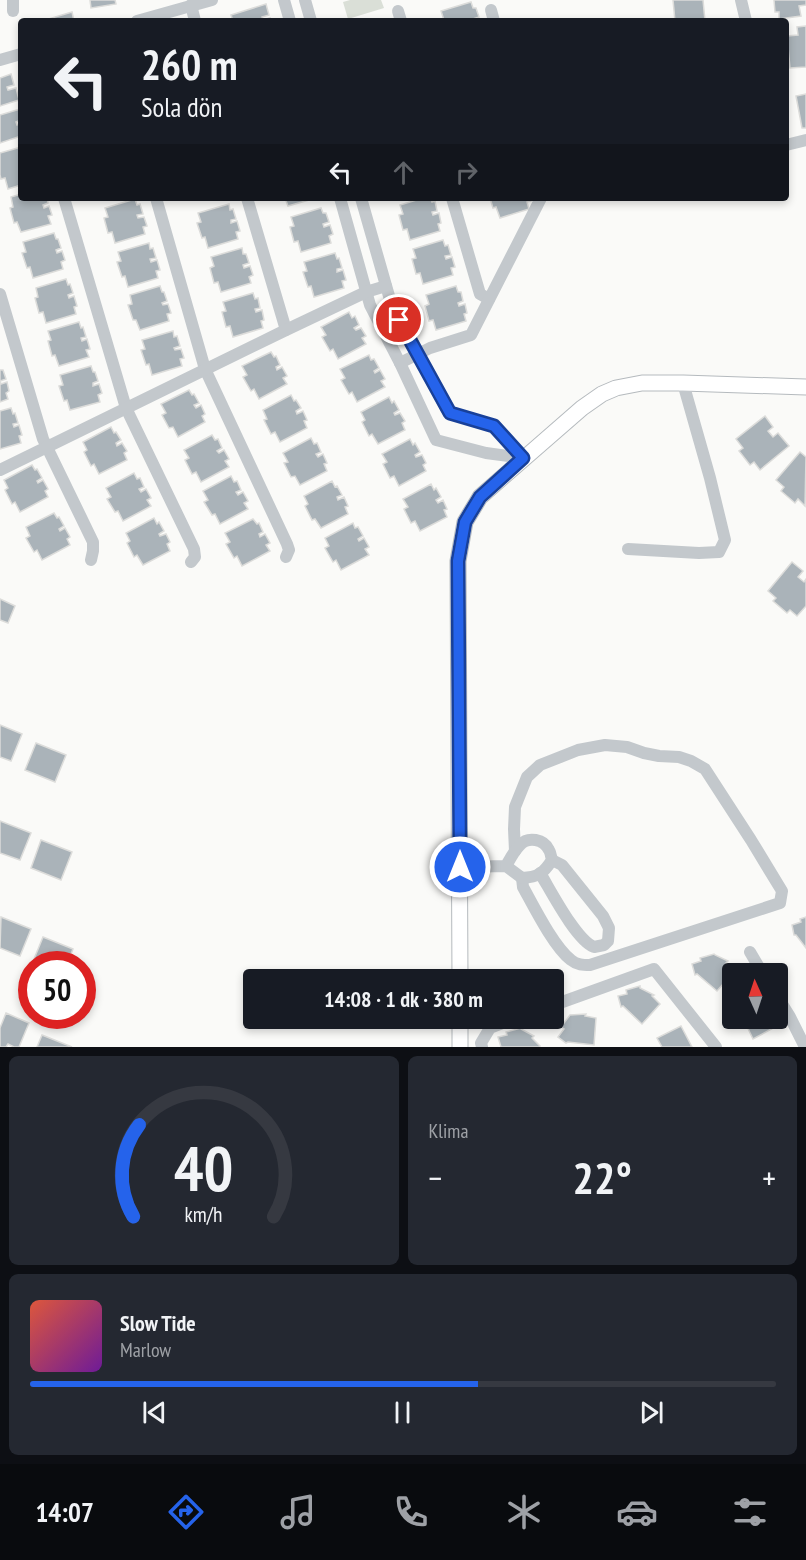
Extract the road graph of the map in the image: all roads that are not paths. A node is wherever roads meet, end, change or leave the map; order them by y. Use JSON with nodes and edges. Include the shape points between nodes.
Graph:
{"nodes":[{"id":1,"x":212,"y":0,"type":"edge"},
{"id":2,"x":284,"y":0,"type":"edge"},
{"id":3,"x":305,"y":0,"type":"edge"},
{"id":4,"x":741,"y":0,"type":"edge"},
{"id":5,"x":191,"y":5,"type":"junction"},
{"id":6,"x":147,"y":18,"type":"edge"},
{"id":7,"x":194,"y":18,"type":"edge"},
{"id":8,"x":289,"y":18,"type":"edge"},
{"id":9,"x":310,"y":18,"type":"edge"},
{"id":10,"x":745,"y":18,"type":"edge"},
{"id":11,"x":18,"y":55,"type":"edge"},
{"id":12,"x":0,"y":60,"type":"edge"},
{"id":13,"x":806,"y":140,"type":"edge"},
{"id":14,"x":789,"y":144,"type":"edge"},
{"id":15,"x":65,"y":201,"type":"edge"},
{"id":16,"x":157,"y":201,"type":"edge"},
{"id":17,"x":248,"y":201,"type":"edge"},
{"id":18,"x":341,"y":201,"type":"edge"},
{"id":19,"x":362,"y":201,"type":"edge"},
{"id":20,"x":453,"y":201,"type":"edge"},
{"id":21,"x":539,"y":201,"type":"edge"},
{"id":22,"x":386,"y":286,"type":"junction"},
{"id":23,"x":366,"y":292,"type":"junction"},
{"id":24,"x":0,"y":294,"type":"edge"},
{"id":25,"x":489,"y":299,"type":"junction"},
{"id":26,"x":391,"y":303,"type":"junction"},
{"id":27,"x":372,"y":309,"type":"junction"},
{"id":28,"x":286,"y":330,"type":"junction"},
{"id":29,"x":418,"y":354,"type":"junction"},
{"id":30,"x":400,"y":363,"type":"junction"},
{"id":31,"x":205,"y":369,"type":"junction"},
{"id":32,"x":683,"y":383,"type":"junction"},
{"id":33,"x":806,"y":387,"type":"edge"},
{"id":34,"x":126,"y":408,"type":"junction"},
{"id":35,"x":46,"y":447,"type":"junction"},
{"id":36,"x":523,"y":458,"type":"junction"},
{"id":37,"x":0,"y":470,"type":"edge"},
{"id":38,"x":628,"y":549,"type":"dead end"},
{"id":39,"x":286,"y":557,"type":"dead end"},
{"id":40,"x":91,"y":560,"type":"dead end"},
{"id":41,"x":191,"y":562,"type":"dead end"},
{"id":42,"x":515,"y":851,"type":"junction"},
{"id":43,"x":552,"y":860,"type":"junction"},
{"id":44,"x":506,"y":866,"type":"junction"},
{"id":45,"x":460,"y":867,"type":"junction"},
{"id":46,"x":540,"y":873,"type":"junction"},
{"id":47,"x":522,"y":878,"type":"junction"},
{"id":48,"x":750,"y":951,"type":"dead end"},
{"id":49,"x":757,"y":963,"type":"edge"},
{"id":50,"x":460,"y":969,"type":"edge"},
{"id":51,"x":564,"y":1001,"type":"edge"},
{"id":52,"x":788,"y":1014,"type":"edge"},
{"id":53,"x":460,"y":1029,"type":"edge"},
{"id":54,"x":489,"y":1029,"type":"edge"},
{"id":55,"x":460,"y":1047,"type":"edge"},
{"id":56,"x":482,"y":1047,"type":"edge"},
{"id":57,"x":716,"y":1047,"type":"edge"},
{"id":58,"x":805,"y":1047,"type":"edge"}],
"edges":[{"from":1,"to":5,"type":"street"},
{"from":2,"to":8,"type":"street"},
{"from":3,"to":9,"type":"street"},
{"from":4,"to":10,"type":"street"},
{"from":5,"to":6,"type":"street"},
{"from":5,"to":7,"type":"street"},
{"from":11,"to":12,"type":"street"},
{"from":13,"to":14,"type":"street"},
{"from":15,"to":34,"type":"street"},
{"from":16,"to":31,"type":"street"},
{"from":17,"to":28,"type":"street"},
{"from":18,"to":23,"type":"street"},
{"from":19,"to":22,"type":"street"},
{"from":20,"to":25,"type":"street","via":[[480,294]]},
{"from":21,"to":25,"type":"street"},
{"from":22,"to":23,"type":"street"},
{"from":22,"to":26,"type":"street"},
{"from":23,"to":27,"type":"street"},
{"from":23,"to":28,"type":"street"},
{"from":24,"to":35,"type":"street"},
{"from":25,"to":29,"type":"street","via":[[471,336]]},
{"from":26,"to":27,"type":"street"},
{"from":26,"to":29,"type":"street"},
{"from":27,"to":30,"type":"street"},
{"from":28,"to":31,"type":"street"},
{"from":29,"to":30,"type":"street"},
{"from":29,"to":36,"type":"street","via":[[450,413],[494,426]]},
{"from":30,"to":36,"type":"street","via":[[436,440]]},
{"from":31,"to":34,"type":"street"},
{"from":31,"to":39,"type":"street","via":[[287,544]]},
{"from":32,"to":33,"type":"main road"},
{"from":32,"to":36,"type":"main road","via":[[642,383],[602,394]]},
{"from":32,"to":38,"type":"street","via":[[726,540],[719,552]]},
{"from":34,"to":35,"type":"street"},
{"from":34,"to":41,"type":"street","via":[[194,549]]},
{"from":35,"to":37,"type":"street"},
{"from":35,"to":40,"type":"street","via":[[93,542]]},
{"from":36,"to":45,"type":"main road","via":[[480,497],[465,522],[458,561]]},
{"from":42,"to":43,"type":"street","via":[[526,840],[535,840],[549,849]]},
{"from":42,"to":44,"type":"street"},
{"from":42,"to":47,"type":"street","via":[[515,807],[527,777],[540,765],[578,750],[605,745],[627,747],[679,757],[705,769],[782,891],[782,898],[780,903],[582,965],[573,962],[552,938],[523,887]]},
{"from":43,"to":46,"type":"street"},
{"from":43,"to":46,"type":"street","via":[[562,865],[603,916],[609,932],[604,945],[594,947],[582,939]]},
{"from":44,"to":45,"type":"street"},
{"from":44,"to":47,"type":"street"},
{"from":45,"to":50,"type":"main road"},
{"from":46,"to":47,"type":"street"},
{"from":48,"to":49,"type":"street"},
{"from":51,"to":57,"type":"street","via":[[654,969]]},
{"from":52,"to":58,"type":"street"},
{"from":53,"to":55,"type":"main road"},
{"from":54,"to":56,"type":"street"}]}
